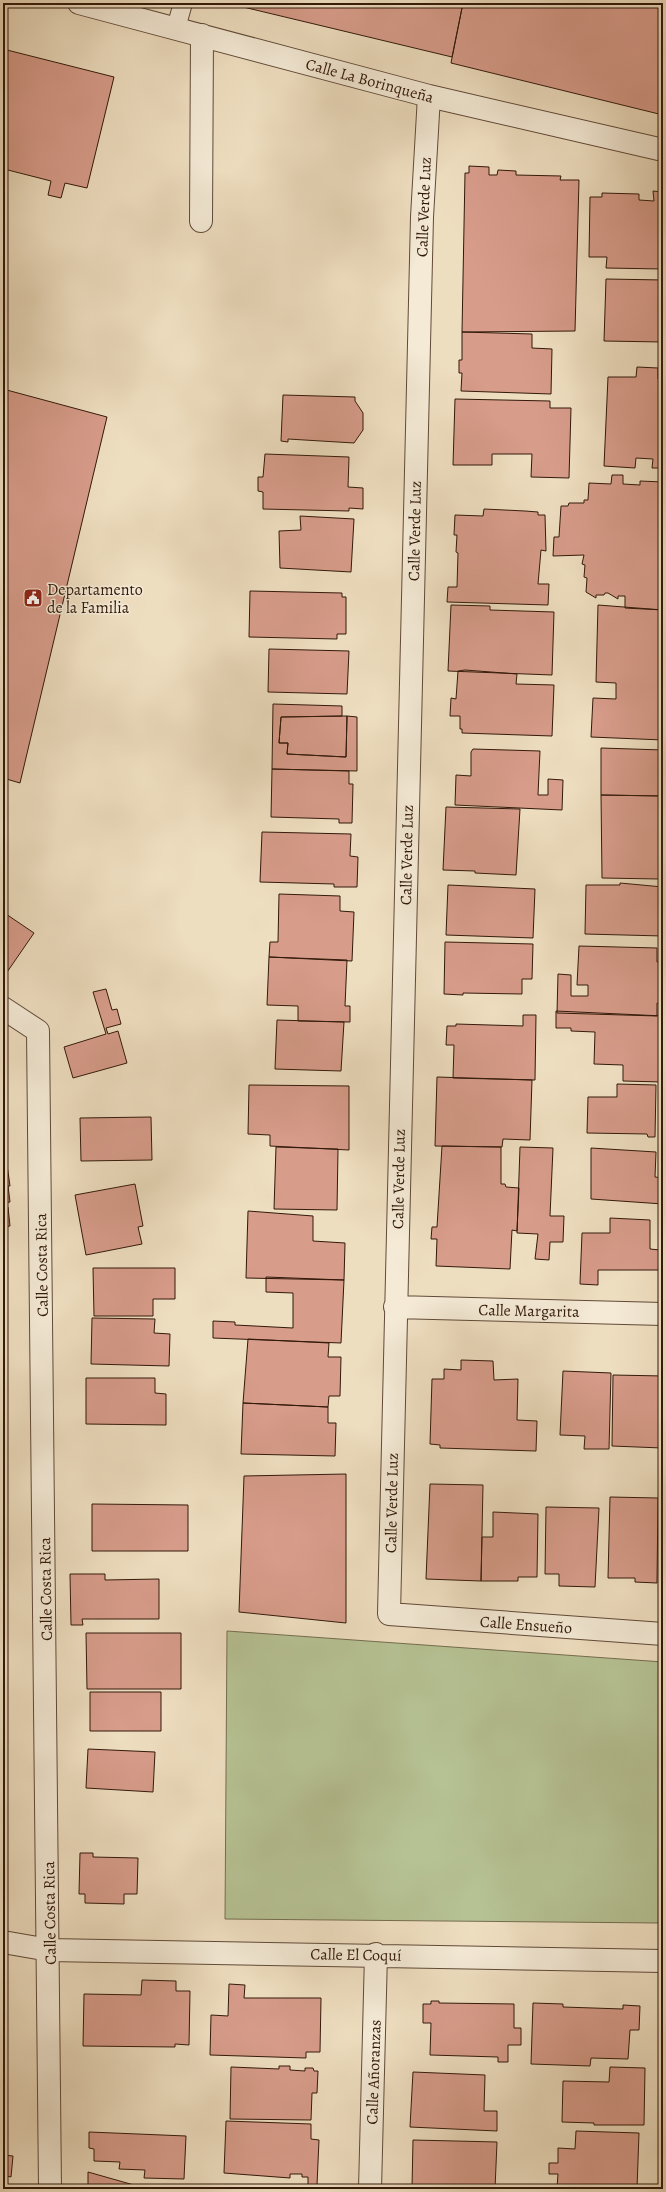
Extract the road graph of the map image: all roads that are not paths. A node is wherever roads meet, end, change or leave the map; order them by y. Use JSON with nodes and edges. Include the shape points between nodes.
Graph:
{"nodes":[{"id":1,"x":79,"y":3,"type":"edge"},
{"id":2,"x":184,"y":3,"type":"edge"},
{"id":3,"x":176,"y":28,"type":"junction"},
{"id":4,"x":202,"y":35,"type":"junction"},
{"id":5,"x":429,"y":96,"type":"junction"},
{"id":6,"x":663,"y":150,"type":"edge"},
{"id":7,"x":201,"y":221,"type":"dead end"},
{"id":8,"x":3,"y":1008,"type":"edge"},
{"id":9,"x":395,"y":1307,"type":"junction"},
{"id":10,"x":663,"y":1314,"type":"edge"},
{"id":11,"x":389,"y":1614,"type":"joint"},
{"id":12,"x":663,"y":1634,"type":"edge"},
{"id":13,"x":3,"y":1942,"type":"edge"},
{"id":14,"x":49,"y":1950,"type":"junction"},
{"id":15,"x":376,"y":1954,"type":"junction"},
{"id":16,"x":663,"y":1961,"type":"edge"},
{"id":17,"x":50,"y":2189,"type":"edge"},
{"id":18,"x":370,"y":2189,"type":"edge"}],
"edges":[{"from":1,"to":3,"type":"street","name":"Calle La Borinqueña"},
{"from":2,"to":3,"type":"lane"},
{"from":3,"to":4,"type":"street","name":"Calle La Borinqueña"},
{"from":4,"to":5,"type":"street","name":"Calle La Borinqueña"},
{"from":4,"to":7,"type":"street"},
{"from":5,"to":6,"type":"street","name":"Calle La Borinqueña"},
{"from":5,"to":9,"type":"street","name":"Calle Verde Luz","via":[[422,217]]},
{"from":8,"to":14,"type":"street","name":"Calle Costa Rica","via":[[38,1031]]},
{"from":9,"to":10,"type":"street","name":"Calle Margarita"},
{"from":9,"to":11,"type":"street","name":"Calle Verde Luz"},
{"from":11,"to":12,"type":"street","name":"Calle Ensueño"},
{"from":13,"to":14,"type":"street","name":"Calle El Coquí"},
{"from":14,"to":15,"type":"street","name":"Calle El Coquí"},
{"from":14,"to":17,"type":"street","name":"Calle Costa Rica"},
{"from":15,"to":16,"type":"street","name":"Calle El Coquí"},
{"from":15,"to":18,"type":"street","name":"Calle Añoranzas"}]}
